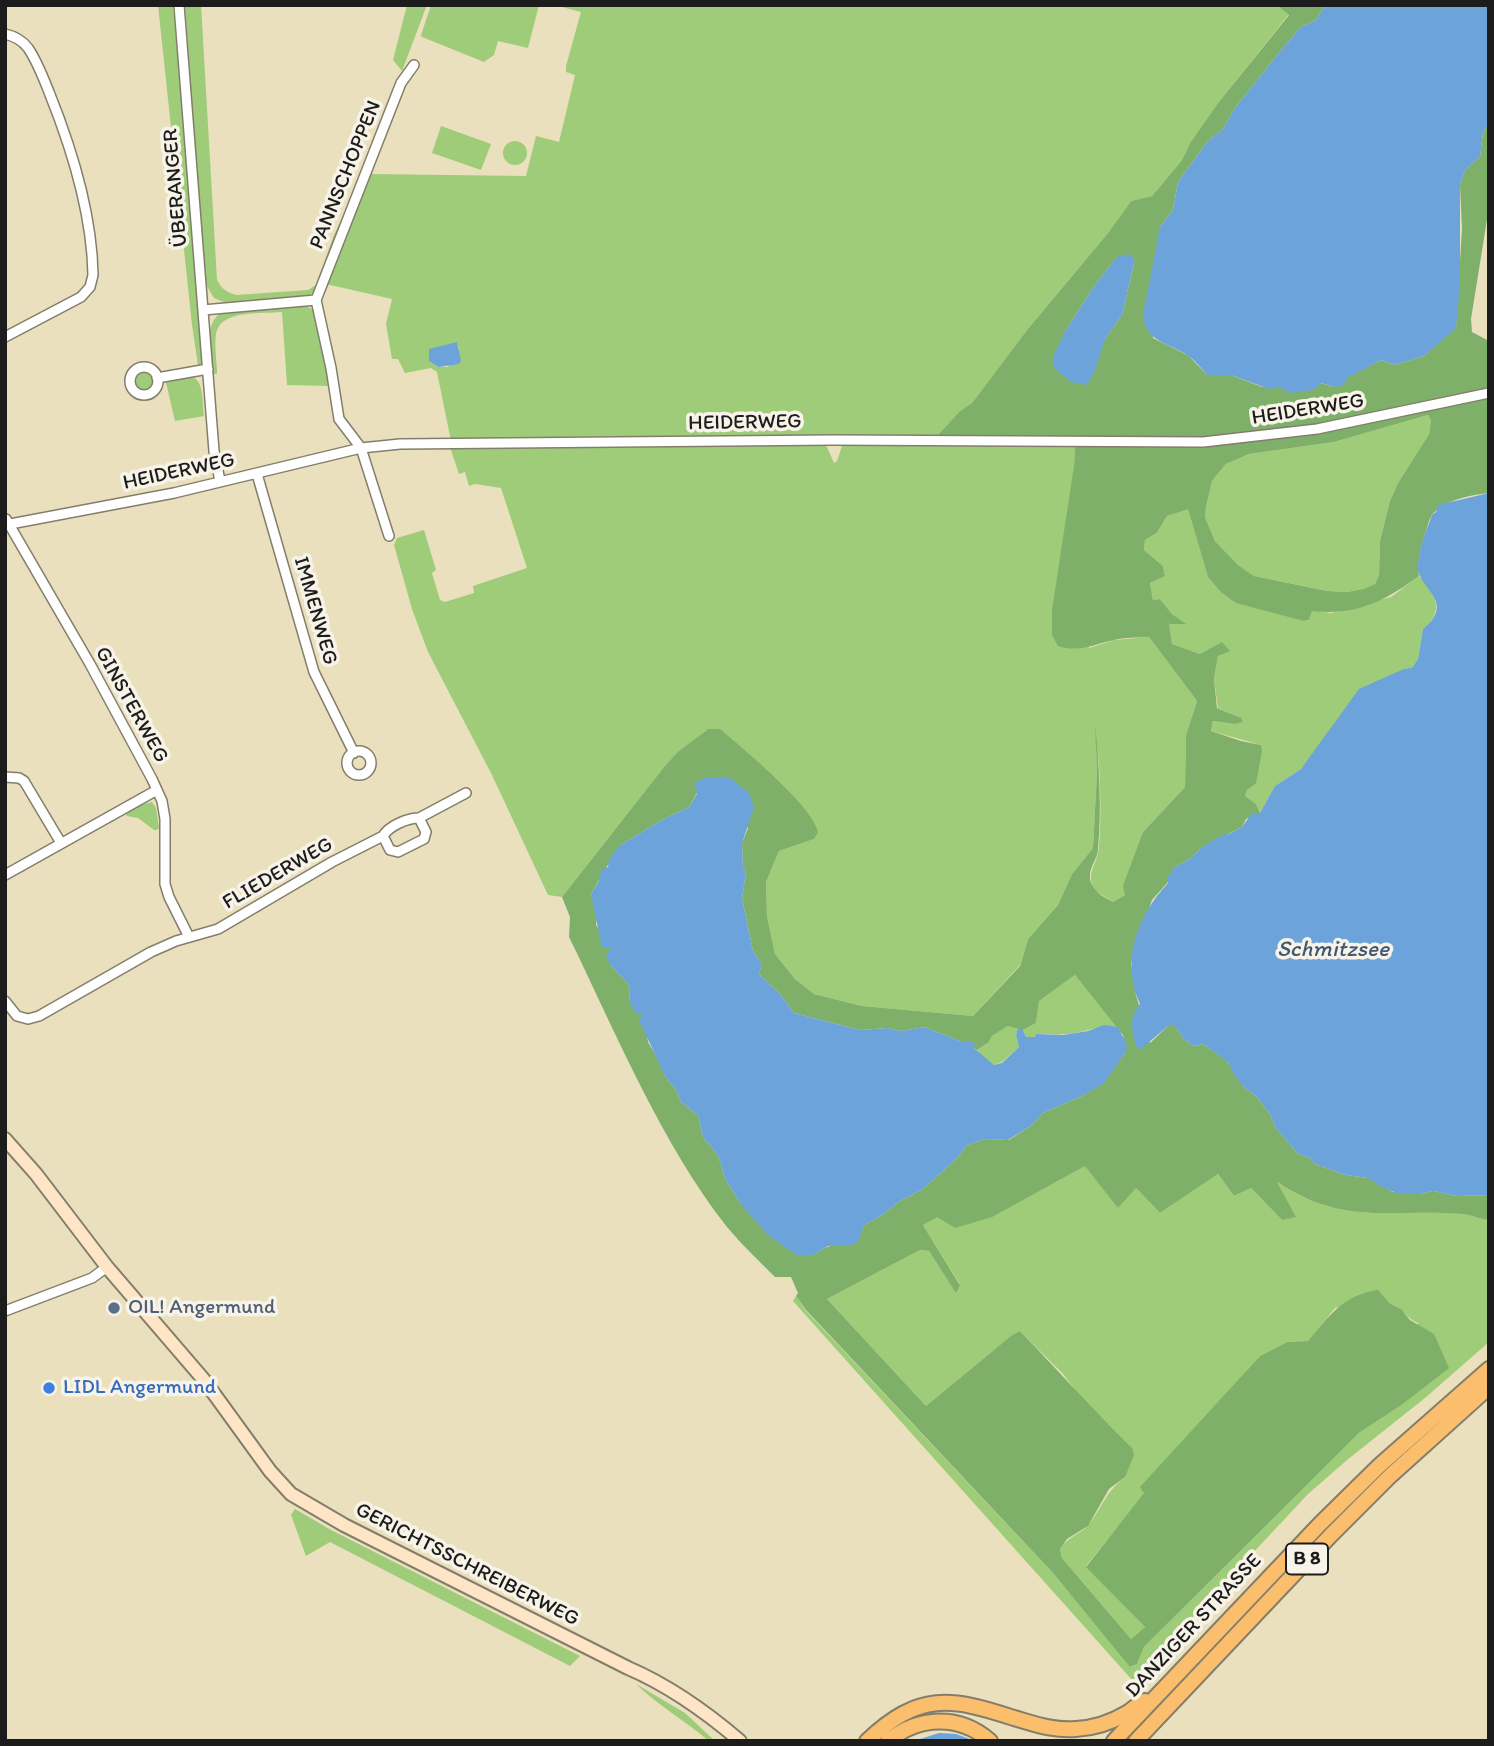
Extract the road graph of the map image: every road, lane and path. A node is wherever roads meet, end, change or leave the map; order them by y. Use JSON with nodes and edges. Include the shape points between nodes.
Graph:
{"nodes":[{"id":1,"x":179,"y":5,"type":"edge"},
{"id":2,"x":5,"y":34,"type":"edge"},
{"id":3,"x":414,"y":65,"type":"dead end"},
{"id":4,"x":316,"y":300,"type":"junction"},
{"id":5,"x":203,"y":310,"type":"junction"},
{"id":6,"x":5,"y":337,"type":"edge"},
{"id":7,"x":208,"y":369,"type":"junction"},
{"id":8,"x":157,"y":377,"type":"dead end"},
{"id":9,"x":1489,"y":393,"type":"edge"},
{"id":10,"x":361,"y":448,"type":"junction"},
{"id":11,"x":257,"y":474,"type":"junction"},
{"id":12,"x":220,"y":481,"type":"junction"},
{"id":13,"x":6,"y":522,"type":"edge"},
{"id":14,"x":389,"y":536,"type":"dead end"},
{"id":15,"x":354,"y":753,"type":"dead end"},
{"id":16,"x":5,"y":777,"type":"edge"},
{"id":17,"x":157,"y":790,"type":"junction"},
{"id":18,"x":466,"y":793,"type":"dead end"},
{"id":19,"x":419,"y":818,"type":"junction"},
{"id":20,"x":383,"y":836,"type":"junction"},
{"id":21,"x":61,"y":843,"type":"junction"},
{"id":22,"x":5,"y":875,"type":"edge"},
{"id":23,"x":189,"y":937,"type":"junction"},
{"id":24,"x":5,"y":1001,"type":"edge"},
{"id":25,"x":5,"y":1139,"type":"edge"},
{"id":26,"x":107,"y":1267,"type":"junction"},
{"id":27,"x":5,"y":1311,"type":"edge"},
{"id":28,"x":1489,"y":1369,"type":"edge"},
{"id":29,"x":1489,"y":1387,"type":"edge"},
{"id":30,"x":628,"y":1668,"type":"junction"},
{"id":31,"x":1159,"y":1695,"type":"junction"},
{"id":32,"x":727,"y":1741,"type":"edge"},
{"id":33,"x":740,"y":1741,"type":"edge"},
{"id":34,"x":867,"y":1741,"type":"edge"},
{"id":35,"x":888,"y":1741,"type":"edge"},
{"id":36,"x":990,"y":1741,"type":"edge"},
{"id":37,"x":1115,"y":1741,"type":"edge"},
{"id":38,"x":1136,"y":1741,"type":"edge"}],
"edges":[{"from":1,"to":5,"type":"street","name":"ÜBERANGER"},
{"from":2,"to":6,"type":"street","via":[[26,46],[59,116],[88,228],[93,275],[81,297]]},
{"from":3,"to":4,"type":"street","name":"PANNSCHOPPEN","via":[[401,83]]},
{"from":4,"to":5,"type":"street"},
{"from":4,"to":10,"type":"street","via":[[339,419]]},
{"from":5,"to":7,"type":"street","name":"ÜBERANGER"},
{"from":7,"to":8,"type":"street"},
{"from":7,"to":12,"type":"street","name":"ÜBERANGER"},
{"from":9,"to":10,"type":"street","name":"HEIDERWEG","via":[[1317,429],[1203,442],[833,440]]},
{"from":10,"to":11,"type":"street","name":"HEIDERWEG"},
{"from":10,"to":14,"type":"street"},
{"from":11,"to":12,"type":"street","name":"HEIDERWEG"},
{"from":11,"to":15,"type":"street","name":"IMMENWEG","via":[[314,672]]},
{"from":12,"to":13,"type":"street","name":"HEIDERWEG"},
{"from":13,"to":17,"type":"street","name":"GINSTERWEG"},
{"from":16,"to":21,"type":"street","via":[[24,781]]},
{"from":17,"to":21,"type":"street","name":"GINSTERWEG"},
{"from":17,"to":23,"type":"street","via":[[165,819],[165,884]]},
{"from":18,"to":19,"type":"street","name":"FLIEDERWEG"},
{"from":19,"to":20,"type":"street","name":"FLIEDERWEG","via":[[387,830]]},
{"from":19,"to":20,"type":"street","via":[[426,832],[416,844],[398,852],[390,850]]},
{"from":20,"to":23,"type":"street","name":"FLIEDERWEG","via":[[218,929]]},
{"from":21,"to":22,"type":"street","name":"GINSTERWEG"},
{"from":23,"to":24,"type":"street","name":"FLIEDERWEG","via":[[152,952],[39,1016],[17,1016]]},
{"from":25,"to":26,"type":"main road","name":"GERICHTSSCHREIBERWEG"},
{"from":26,"to":27,"type":"street","via":[[92,1278]]},
{"from":26,"to":30,"type":"main road","name":"GERICHTSSCHREIBERWEG","via":[[204,1380],[291,1493],[344,1525]]},
{"from":28,"to":31,"type":"highway","name":"DANZIGER STRASSE","number":"B 8","via":[[1320,1524]]},
{"from":29,"to":38,"type":"highway","name":"DANZIGER STRASSE","number":"B 8","via":[[1330,1535]]},
{"from":30,"to":32,"type":"main road","name":"GERICHTSSCHREIBERWEG","via":[[679,1700]]},
{"from":30,"to":33,"type":"main road","name":"GERICHTSSCHREIBERWEG","via":[[682,1696]]},
{"from":31,"to":34,"type":"highway","via":[[1103,1724],[1077,1729],[1045,1727],[973,1705],[938,1702],[912,1709]]},
{"from":31,"to":37,"type":"highway","name":"DANZIGER STRASSE","number":"B 8"},
{"from":35,"to":36,"type":"highway","via":[[908,1728],[940,1720],[962,1724]]}]}
